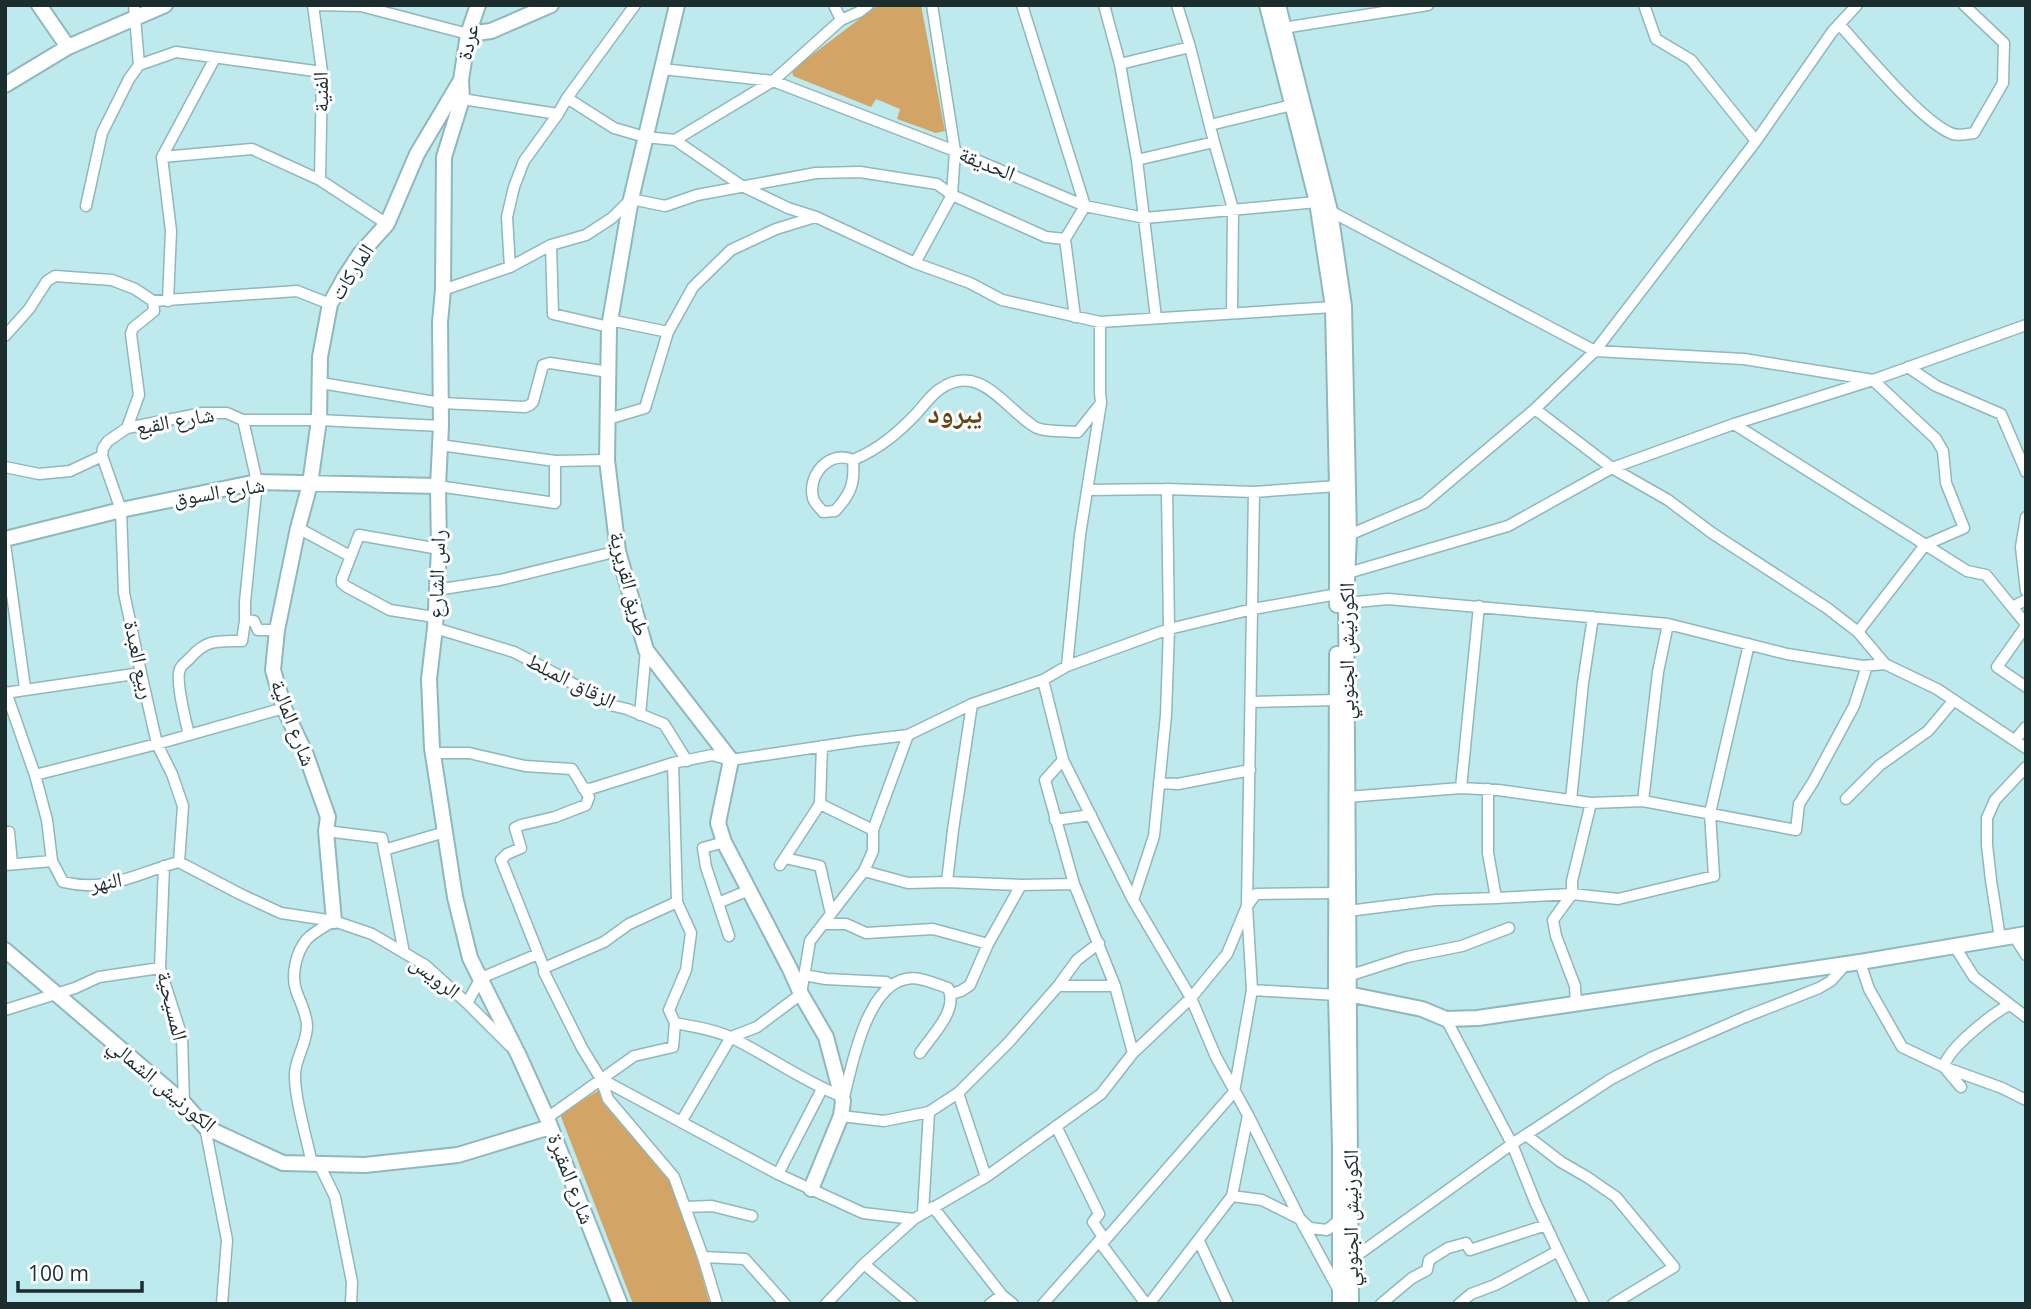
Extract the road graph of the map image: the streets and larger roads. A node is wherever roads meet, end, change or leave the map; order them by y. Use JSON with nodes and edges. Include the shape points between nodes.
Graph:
{"nodes":[{"id":1,"x":39,"y":5,"type":"edge"},
{"id":2,"x":165,"y":5,"type":"edge"},
{"id":3,"x":313,"y":5,"type":"edge"},
{"id":4,"x":478,"y":5,"type":"edge"},
{"id":5,"x":551,"y":5,"type":"edge"},
{"id":6,"x":635,"y":5,"type":"edge"},
{"id":7,"x":677,"y":5,"type":"edge"},
{"id":8,"x":834,"y":5,"type":"edge"},
{"id":9,"x":868,"y":5,"type":"edge"},
{"id":10,"x":932,"y":5,"type":"edge"},
{"id":11,"x":1022,"y":5,"type":"edge"},
{"id":12,"x":1104,"y":5,"type":"edge"},
{"id":13,"x":1177,"y":5,"type":"edge"},
{"id":14,"x":1267,"y":5,"type":"edge"},
{"id":15,"x":1278,"y":5,"type":"edge"},
{"id":16,"x":1428,"y":5,"type":"edge"},
{"id":17,"x":1644,"y":5,"type":"edge"},
{"id":18,"x":1857,"y":5,"type":"edge"},
{"id":19,"x":1964,"y":5,"type":"edge"},
{"id":20,"x":361,"y":6,"type":"edge"},
{"id":21,"x":858,"y":9,"type":"edge"},
{"id":22,"x":135,"y":11,"type":"edge"},
{"id":23,"x":841,"y":20,"type":"junction"},
{"id":24,"x":1839,"y":24,"type":"junction"},
{"id":25,"x":1283,"y":28,"type":"junction"},
{"id":26,"x":468,"y":34,"type":"junction"},
{"id":27,"x":68,"y":47,"type":"junction"},
{"id":28,"x":1190,"y":47,"type":"junction"},
{"id":29,"x":215,"y":58,"type":"junction"},
{"id":30,"x":1120,"y":64,"type":"junction"},
{"id":31,"x":139,"y":65,"type":"junction"},
{"id":32,"x":662,"y":69,"type":"junction"},
{"id":33,"x":322,"y":72,"type":"junction"},
{"id":34,"x":461,"y":80,"type":"junction"},
{"id":35,"x":773,"y":81,"type":"junction"},
{"id":36,"x":5,"y":85,"type":"edge"},
{"id":37,"x":567,"y":98,"type":"junction"},
{"id":38,"x":462,"y":99,"type":"junction"},
{"id":39,"x":1292,"y":105,"type":"junction"},
{"id":40,"x":558,"y":114,"type":"junction"},
{"id":41,"x":1210,"y":125,"type":"junction"},
{"id":42,"x":645,"y":137,"type":"junction"},
{"id":43,"x":676,"y":140,"type":"junction"},
{"id":44,"x":1756,"y":141,"type":"junction"},
{"id":45,"x":1214,"y":142,"type":"junction"},
{"id":46,"x":956,"y":151,"type":"junction"},
{"id":47,"x":162,"y":157,"type":"junction"},
{"id":48,"x":1138,"y":160,"type":"junction"},
{"id":49,"x":320,"y":180,"type":"junction"},
{"id":50,"x":742,"y":186,"type":"junction"},
{"id":51,"x":952,"y":195,"type":"junction"},
{"id":52,"x":631,"y":200,"type":"junction"},
{"id":53,"x":1317,"y":202,"type":"junction"},
{"id":54,"x":86,"y":206,"type":"dead end"},
{"id":55,"x":1085,"y":206,"type":"junction"},
{"id":56,"x":1233,"y":209,"type":"junction"},
{"id":57,"x":1330,"y":211,"type":"junction"},
{"id":58,"x":816,"y":217,"type":"junction"},
{"id":59,"x":1145,"y":218,"type":"junction"},
{"id":60,"x":387,"y":224,"type":"junction"},
{"id":61,"x":1065,"y":239,"type":"junction"},
{"id":62,"x":551,"y":246,"type":"junction"},
{"id":63,"x":915,"y":263,"type":"junction"},
{"id":64,"x":510,"y":267,"type":"junction"},
{"id":65,"x":443,"y":290,"type":"junction"},
{"id":66,"x":153,"y":301,"type":"junction"},
{"id":67,"x":168,"y":301,"type":"junction"},
{"id":68,"x":330,"y":304,"type":"junction"},
{"id":69,"x":1332,"y":307,"type":"junction"},
{"id":70,"x":1233,"y":313,"type":"junction"},
{"id":71,"x":1075,"y":317,"type":"junction"},
{"id":72,"x":1156,"y":318,"type":"junction"},
{"id":73,"x":610,"y":323,"type":"junction"},
{"id":74,"x":1100,"y":323,"type":"junction"},
{"id":75,"x":2021,"y":326,"type":"edge"},
{"id":76,"x":668,"y":332,"type":"junction"},
{"id":77,"x":2026,"y":335,"type":"edge"},
{"id":78,"x":5,"y":336,"type":"edge"},
{"id":79,"x":1595,"y":351,"type":"junction"},
{"id":80,"x":1908,"y":367,"type":"junction"},
{"id":81,"x":609,"y":372,"type":"junction"},
{"id":82,"x":1873,"y":380,"type":"junction"},
{"id":83,"x":321,"y":383,"type":"junction"},
{"id":84,"x":1101,"y":402,"type":"junction"},
{"id":85,"x":441,"y":403,"type":"junction"},
{"id":86,"x":1535,"y":409,"type":"junction"},
{"id":87,"x":608,"y":419,"type":"junction"},
{"id":88,"x":243,"y":420,"type":"junction"},
{"id":89,"x":319,"y":420,"type":"junction"},
{"id":90,"x":1734,"y":424,"type":"junction"},
{"id":91,"x":441,"y":426,"type":"junction"},
{"id":92,"x":127,"y":428,"type":"junction"},
{"id":93,"x":440,"y":445,"type":"junction"},
{"id":94,"x":102,"y":456,"type":"junction"},
{"id":95,"x":607,"y":460,"type":"junction"},
{"id":96,"x":853,"y":460,"type":"junction"},
{"id":97,"x":555,"y":461,"type":"junction"},
{"id":98,"x":5,"y":467,"type":"edge"},
{"id":99,"x":1612,"y":468,"type":"junction"},
{"id":100,"x":2026,"y":472,"type":"edge"},
{"id":101,"x":257,"y":482,"type":"junction"},
{"id":102,"x":310,"y":484,"type":"junction"},
{"id":103,"x":438,"y":486,"type":"junction"},
{"id":104,"x":1337,"y":486,"type":"junction"},
{"id":105,"x":1167,"y":489,"type":"junction"},
{"id":106,"x":1088,"y":490,"type":"junction"},
{"id":107,"x":1254,"y":492,"type":"junction"},
{"id":108,"x":121,"y":510,"type":"junction"},
{"id":109,"x":2026,"y":517,"type":"edge"},
{"id":110,"x":298,"y":528,"type":"junction"},
{"id":111,"x":1349,"y":535,"type":"junction"},
{"id":112,"x":5,"y":542,"type":"edge"},
{"id":113,"x":1925,"y":544,"type":"junction"},
{"id":114,"x":439,"y":550,"type":"junction"},
{"id":115,"x":618,"y":551,"type":"junction"},
{"id":116,"x":350,"y":556,"type":"junction"},
{"id":117,"x":1348,"y":573,"type":"junction"},
{"id":118,"x":436,"y":590,"type":"junction"},
{"id":119,"x":2026,"y":591,"type":"edge"},
{"id":120,"x":1343,"y":596,"type":"junction"},
{"id":121,"x":2026,"y":600,"type":"edge"},
{"id":122,"x":1479,"y":606,"type":"junction"},
{"id":123,"x":2012,"y":607,"type":"junction"},
{"id":124,"x":1253,"y":609,"type":"junction"},
{"id":125,"x":1593,"y":617,"type":"junction"},
{"id":126,"x":245,"y":620,"type":"junction"},
{"id":127,"x":435,"y":623,"type":"junction"},
{"id":128,"x":1668,"y":624,"type":"junction"},
{"id":129,"x":2026,"y":625,"type":"edge"},
{"id":130,"x":1169,"y":629,"type":"junction"},
{"id":131,"x":277,"y":630,"type":"junction"},
{"id":132,"x":1858,"y":632,"type":"junction"},
{"id":133,"x":1749,"y":644,"type":"junction"},
{"id":134,"x":646,"y":650,"type":"junction"},
{"id":135,"x":1885,"y":664,"type":"junction"},
{"id":136,"x":1067,"y":666,"type":"junction"},
{"id":137,"x":1867,"y":666,"type":"junction"},
{"id":138,"x":141,"y":673,"type":"junction"},
{"id":139,"x":1043,"y":680,"type":"junction"},
{"id":140,"x":2026,"y":687,"type":"edge"},
{"id":141,"x":24,"y":688,"type":"junction"},
{"id":142,"x":6,"y":693,"type":"edge"},
{"id":143,"x":1337,"y":700,"type":"junction"},
{"id":144,"x":1954,"y":700,"type":"junction"},
{"id":145,"x":1251,"y":702,"type":"junction"},
{"id":146,"x":972,"y":704,"type":"junction"},
{"id":147,"x":284,"y":708,"type":"junction"},
{"id":148,"x":640,"y":715,"type":"junction"},
{"id":149,"x":2026,"y":727,"type":"edge"},
{"id":150,"x":189,"y":735,"type":"junction"},
{"id":151,"x":908,"y":735,"type":"junction"},
{"id":152,"x":2015,"y":740,"type":"junction"},
{"id":153,"x":157,"y":744,"type":"junction"},
{"id":154,"x":822,"y":746,"type":"junction"},
{"id":155,"x":2026,"y":748,"type":"edge"},
{"id":156,"x":432,"y":753,"type":"junction"},
{"id":157,"x":731,"y":760,"type":"junction"},
{"id":158,"x":1063,"y":760,"type":"junction"},
{"id":159,"x":687,"y":761,"type":"junction"},
{"id":160,"x":673,"y":763,"type":"junction"},
{"id":161,"x":2026,"y":767,"type":"edge"},
{"id":162,"x":1250,"y":770,"type":"junction"},
{"id":163,"x":35,"y":775,"type":"junction"},
{"id":164,"x":1159,"y":783,"type":"junction"},
{"id":165,"x":583,"y":788,"type":"junction"},
{"id":166,"x":1461,"y":788,"type":"junction"},
{"id":167,"x":1488,"y":789,"type":"junction"},
{"id":168,"x":1347,"y":797,"type":"junction"},
{"id":169,"x":1846,"y":799,"type":"dead end"},
{"id":170,"x":1571,"y":800,"type":"junction"},
{"id":171,"x":1643,"y":801,"type":"junction"},
{"id":172,"x":1591,"y":803,"type":"junction"},
{"id":173,"x":820,"y":804,"type":"junction"},
{"id":174,"x":1710,"y":813,"type":"junction"},
{"id":175,"x":1091,"y":816,"type":"junction"},
{"id":176,"x":1055,"y":820,"type":"junction"},
{"id":177,"x":873,"y":830,"type":"junction"},
{"id":178,"x":326,"y":831,"type":"junction"},
{"id":179,"x":5,"y":832,"type":"edge"},
{"id":180,"x":445,"y":832,"type":"junction"},
{"id":181,"x":723,"y":842,"type":"junction"},
{"id":182,"x":384,"y":850,"type":"junction"},
{"id":183,"x":52,"y":861,"type":"junction"},
{"id":184,"x":179,"y":862,"type":"junction"},
{"id":185,"x":9,"y":864,"type":"edge"},
{"id":186,"x":164,"y":866,"type":"junction"},
{"id":187,"x":864,"y":871,"type":"junction"},
{"id":188,"x":947,"y":882,"type":"junction"},
{"id":189,"x":1073,"y":884,"type":"junction"},
{"id":190,"x":1021,"y":885,"type":"junction"},
{"id":191,"x":749,"y":890,"type":"junction"},
{"id":192,"x":1337,"y":893,"type":"junction"},
{"id":193,"x":1572,"y":894,"type":"junction"},
{"id":194,"x":1496,"y":898,"type":"junction"},
{"id":195,"x":1133,"y":900,"type":"junction"},
{"id":196,"x":677,"y":902,"type":"junction"},
{"id":197,"x":718,"y":903,"type":"junction"},
{"id":198,"x":1247,"y":906,"type":"junction"},
{"id":199,"x":1348,"y":911,"type":"junction"},
{"id":200,"x":831,"y":914,"type":"junction"},
{"id":201,"x":334,"y":921,"type":"junction"},
{"id":202,"x":822,"y":925,"type":"junction"},
{"id":203,"x":1509,"y":928,"type":"dead end"},
{"id":204,"x":729,"y":936,"type":"dead end"},
{"id":205,"x":2013,"y":936,"type":"edge"},
{"id":206,"x":1099,"y":943,"type":"junction"},
{"id":207,"x":988,"y":944,"type":"junction"},
{"id":208,"x":1955,"y":947,"type":"junction"},
{"id":209,"x":5,"y":950,"type":"edge"},
{"id":210,"x":404,"y":953,"type":"junction"},
{"id":211,"x":538,"y":954,"type":"junction"},
{"id":212,"x":2026,"y":955,"type":"edge"},
{"id":213,"x":1853,"y":963,"type":"junction"},
{"id":214,"x":160,"y":968,"type":"junction"},
{"id":215,"x":544,"y":968,"type":"junction"},
{"id":216,"x":804,"y":975,"type":"junction"},
{"id":217,"x":1348,"y":976,"type":"junction"},
{"id":218,"x":481,"y":978,"type":"junction"},
{"id":219,"x":890,"y":985,"type":"junction"},
{"id":220,"x":1058,"y":986,"type":"junction"},
{"id":221,"x":1115,"y":986,"type":"junction"},
{"id":222,"x":1252,"y":990,"type":"junction"},
{"id":223,"x":55,"y":993,"type":"junction"},
{"id":224,"x":801,"y":994,"type":"junction"},
{"id":225,"x":951,"y":994,"type":"junction"},
{"id":226,"x":1342,"y":995,"type":"junction"},
{"id":227,"x":1191,"y":998,"type":"junction"},
{"id":228,"x":467,"y":1003,"type":"junction"},
{"id":229,"x":1576,"y":1005,"type":"junction"},
{"id":230,"x":2009,"y":1005,"type":"junction"},
{"id":231,"x":5,"y":1010,"type":"edge"},
{"id":232,"x":2026,"y":1017,"type":"edge"},
{"id":233,"x":1446,"y":1019,"type":"junction"},
{"id":234,"x":675,"y":1023,"type":"junction"},
{"id":235,"x":731,"y":1037,"type":"junction"},
{"id":236,"x":920,"y":1053,"type":"dead end"},
{"id":237,"x":1133,"y":1053,"type":"junction"},
{"id":238,"x":519,"y":1056,"type":"junction"},
{"id":239,"x":1944,"y":1067,"type":"junction"},
{"id":240,"x":601,"y":1079,"type":"junction"},
{"id":241,"x":1961,"y":1087,"type":"dead end"},
{"id":242,"x":822,"y":1089,"type":"junction"},
{"id":243,"x":1234,"y":1091,"type":"junction"},
{"id":244,"x":958,"y":1093,"type":"junction"},
{"id":245,"x":842,"y":1099,"type":"junction"},
{"id":246,"x":2026,"y":1100,"type":"edge"},
{"id":247,"x":184,"y":1104,"type":"junction"},
{"id":248,"x":929,"y":1112,"type":"junction"},
{"id":249,"x":1248,"y":1115,"type":"junction"},
{"id":250,"x":841,"y":1116,"type":"junction"},
{"id":251,"x":548,"y":1122,"type":"junction"},
{"id":252,"x":681,"y":1122,"type":"junction"},
{"id":253,"x":1056,"y":1126,"type":"junction"},
{"id":254,"x":205,"y":1127,"type":"junction"},
{"id":255,"x":1526,"y":1135,"type":"junction"},
{"id":256,"x":1512,"y":1144,"type":"junction"},
{"id":257,"x":315,"y":1164,"type":"junction"},
{"id":258,"x":778,"y":1174,"type":"junction"},
{"id":259,"x":986,"y":1177,"type":"junction"},
{"id":260,"x":811,"y":1189,"type":"junction"},
{"id":261,"x":1232,"y":1196,"type":"junction"},
{"id":262,"x":933,"y":1206,"type":"junction"},
{"id":263,"x":685,"y":1207,"type":"junction"},
{"id":264,"x":918,"y":1215,"type":"junction"},
{"id":265,"x":752,"y":1216,"type":"dead end"},
{"id":266,"x":1300,"y":1219,"type":"junction"},
{"id":267,"x":1339,"y":1220,"type":"junction"},
{"id":268,"x":1546,"y":1225,"type":"junction"},
{"id":269,"x":1102,"y":1240,"type":"junction"},
{"id":270,"x":1199,"y":1241,"type":"junction"},
{"id":271,"x":1558,"y":1251,"type":"junction"},
{"id":272,"x":703,"y":1257,"type":"junction"},
{"id":273,"x":1352,"y":1259,"type":"junction"},
{"id":274,"x":864,"y":1264,"type":"junction"},
{"id":275,"x":1002,"y":1296,"type":"junction"},
{"id":276,"x":1340,"y":1298,"type":"edge"},
{"id":277,"x":222,"y":1304,"type":"edge"},
{"id":278,"x":351,"y":1304,"type":"edge"},
{"id":279,"x":620,"y":1304,"type":"edge"},
{"id":280,"x":717,"y":1304,"type":"edge"},
{"id":281,"x":785,"y":1304,"type":"edge"},
{"id":282,"x":827,"y":1304,"type":"edge"},
{"id":283,"x":912,"y":1304,"type":"edge"},
{"id":284,"x":990,"y":1304,"type":"edge"},
{"id":285,"x":1013,"y":1304,"type":"edge"},
{"id":286,"x":1043,"y":1304,"type":"edge"},
{"id":287,"x":1148,"y":1304,"type":"edge"},
{"id":288,"x":1228,"y":1304,"type":"edge"},
{"id":289,"x":1351,"y":1304,"type":"edge"},
{"id":290,"x":1381,"y":1304,"type":"edge"},
{"id":291,"x":1459,"y":1304,"type":"edge"},
{"id":292,"x":1584,"y":1304,"type":"edge"},
{"id":293,"x":1613,"y":1304,"type":"edge"}],
"edges":[{"from":1,"to":27,"type":"street"},
{"from":2,"to":22,"type":"street"},
{"from":3,"to":20,"type":"street"},
{"from":3,"to":33,"type":"street","name":"الفنية"},
{"from":4,"to":26,"type":"street","name":"عردة"},
{"from":5,"to":26,"type":"street","via":[[491,31]]},
{"from":6,"to":37,"type":"street"},
{"from":7,"to":32,"type":"street","name":"طريق القريرية"},
{"from":8,"to":23,"type":"street"},
{"from":9,"to":21,"type":"street"},
{"from":10,"to":46,"type":"street"},
{"from":11,"to":55,"type":"street"},
{"from":12,"to":30,"type":"street"},
{"from":13,"to":28,"type":"street"},
{"from":14,"to":39,"type":"street","name":"الكورنيش الجنوبي"},
{"from":15,"to":25,"type":"street","name":"الكورنيش الجنوبي"},
{"from":16,"to":25,"type":"street"},
{"from":17,"to":44,"type":"street","via":[[1657,39],[1691,60]]},
{"from":18,"to":24,"type":"street"},
{"from":19,"to":24,"type":"street","via":[[2004,44],[2003,83],[1974,133],[1955,135],[1936,125]]},
{"from":20,"to":26,"type":"street"},
{"from":21,"to":23,"type":"street"},
{"from":22,"to":27,"type":"street"},
{"from":22,"to":31,"type":"street"},
{"from":23,"to":35,"type":"street"},
{"from":24,"to":44,"type":"street"},
{"from":25,"to":57,"type":"street","name":"الكورنيش الجنوبي"},
{"from":26,"to":34,"type":"street","name":"عردة"},
{"from":27,"to":36,"type":"street"},
{"from":28,"to":30,"type":"street"},
{"from":28,"to":41,"type":"street"},
{"from":29,"to":31,"type":"street","via":[[176,52]]},
{"from":29,"to":33,"type":"street"},
{"from":29,"to":47,"type":"street"},
{"from":30,"to":48,"type":"street"},
{"from":31,"to":54,"type":"street","via":[[102,133]]},
{"from":32,"to":35,"type":"street","name":"الحديقة"},
{"from":32,"to":42,"type":"street","name":"طريق القريرية"},
{"from":33,"to":49,"type":"street","name":"الفنية"},
{"from":34,"to":38,"type":"street","name":"راس الشارع"},
{"from":34,"to":60,"type":"street","name":"الماركات","via":[[417,154]]},
{"from":35,"to":43,"type":"street"},
{"from":35,"to":46,"type":"street","name":"الحديقة"},
{"from":37,"to":40,"type":"street"},
{"from":37,"to":42,"type":"street","via":[[614,128]]},
{"from":38,"to":40,"type":"street"},
{"from":38,"to":65,"type":"street","name":"راس الشارع","via":[[444,157]]},
{"from":39,"to":41,"type":"street"},
{"from":39,"to":53,"type":"street","name":"الكورنيش الجنوبي"},
{"from":40,"to":64,"type":"street","via":[[524,161],[514,187],[507,217]]},
{"from":41,"to":45,"type":"street"},
{"from":42,"to":43,"type":"street"},
{"from":42,"to":52,"type":"street","name":"طريق القريرية"},
{"from":43,"to":50,"type":"street"},
{"from":44,"to":79,"type":"street"},
{"from":45,"to":48,"type":"street"},
{"from":45,"to":56,"type":"street"},
{"from":46,"to":51,"type":"street"},
{"from":46,"to":55,"type":"street","name":"الحديقة"},
{"from":47,"to":49,"type":"street","via":[[252,149]]},
{"from":47,"to":67,"type":"street","via":[[171,231]]},
{"from":48,"to":59,"type":"street"},
{"from":49,"to":60,"type":"street"},
{"from":50,"to":51,"type":"street","via":[[816,173],[860,172],[937,184]]},
{"from":50,"to":52,"type":"street","via":[[665,205]]},
{"from":50,"to":58,"type":"street"},
{"from":51,"to":61,"type":"street","via":[[1045,237]]},
{"from":51,"to":63,"type":"street"},
{"from":52,"to":62,"type":"street","via":[[586,235]]},
{"from":52,"to":73,"type":"street","name":"طريق القريرية"},
{"from":53,"to":56,"type":"street","name":"الحديقة"},
{"from":53,"to":69,"type":"street","name":"الكورنيش الجنوبي"},
{"from":55,"to":59,"type":"street","name":"الحديقة"},
{"from":55,"to":61,"type":"street"},
{"from":56,"to":59,"type":"street","name":"الحديقة"},
{"from":56,"to":70,"type":"street"},
{"from":57,"to":79,"type":"street"},
{"from":57,"to":111,"type":"street","name":"الكورنيش الجنوبي","via":[[1345,306]]},
{"from":58,"to":63,"type":"street"},
{"from":58,"to":76,"type":"street","via":[[731,250],[693,287]]},
{"from":59,"to":72,"type":"street"},
{"from":60,"to":68,"type":"street","name":"الماركات","via":[[360,254]]},
{"from":61,"to":71,"type":"street"},
{"from":62,"to":64,"type":"street"},
{"from":62,"to":73,"type":"street","via":[[553,314]]},
{"from":63,"to":71,"type":"street","via":[[1002,300]]},
{"from":64,"to":65,"type":"street"},
{"from":65,"to":85,"type":"street","name":"راس الشارع"},
{"from":66,"to":67,"type":"street"},
{"from":66,"to":78,"type":"street","via":[[112,280],[55,276]]},
{"from":66,"to":92,"type":"street","via":[[154,311],[131,334],[139,394]]},
{"from":67,"to":68,"type":"street","via":[[297,291]]},
{"from":68,"to":83,"type":"street","name":"الماركات","via":[[320,357]]},
{"from":69,"to":70,"type":"street"},
{"from":69,"to":104,"type":"street","name":"الكورنيش الجنوبي"},
{"from":70,"to":72,"type":"street"},
{"from":71,"to":74,"type":"street"},
{"from":72,"to":74,"type":"street"},
{"from":73,"to":76,"type":"street"},
{"from":73,"to":81,"type":"street","name":"طريق القريرية"},
{"from":74,"to":84,"type":"street"},
{"from":75,"to":77,"type":"street"},
{"from":75,"to":80,"type":"street"},
{"from":76,"to":87,"type":"street","via":[[645,408]]},
{"from":79,"to":82,"type":"street","via":[[1744,359]]},
{"from":79,"to":86,"type":"street"},
{"from":80,"to":82,"type":"street"},
{"from":80,"to":100,"type":"street","via":[[1936,386],[2001,414]]},
{"from":81,"to":85,"type":"street","via":[[550,363],[543,365],[533,402],[525,407]]},
{"from":81,"to":87,"type":"street","name":"طريق القريرية"},
{"from":82,"to":90,"type":"street"},
{"from":82,"to":113,"type":"street","via":[[1937,439],[1943,452],[1946,484],[1964,528]]},
{"from":83,"to":85,"type":"street"},
{"from":83,"to":89,"type":"street","name":"الماركات"},
{"from":84,"to":96,"type":"street","via":[[1077,432],[1037,429],[975,381],[959,381],[940,389],[882,446]]},
{"from":84,"to":106,"type":"street"},
{"from":85,"to":91,"type":"street","name":"راس الشارع"},
{"from":86,"to":99,"type":"street"},
{"from":86,"to":111,"type":"street","via":[[1424,503]]},
{"from":87,"to":95,"type":"street","name":"طريق القريرية"},
{"from":88,"to":89,"type":"street","name":"شارع القبع"},
{"from":88,"to":92,"type":"street","name":"شارع القبع","via":[[227,413],[203,413]]},
{"from":88,"to":101,"type":"street"},
{"from":89,"to":91,"type":"street","name":"شارع القبع"},
{"from":89,"to":102,"type":"street","name":"الماركات"},
{"from":90,"to":99,"type":"street"},
{"from":90,"to":113,"type":"street"},
{"from":91,"to":93,"type":"street","name":"راس الشارع"},
{"from":92,"to":94,"type":"street","name":"شارع القبع","via":[[107,441]]},
{"from":93,"to":97,"type":"street"},
{"from":93,"to":103,"type":"street","name":"راس الشارع"},
{"from":94,"to":98,"type":"street","name":"شارع القبع","via":[[70,471],[39,474]]},
{"from":94,"to":108,"type":"street","name":"ربيع العبدة"},
{"from":95,"to":97,"type":"street"},
{"from":95,"to":115,"type":"street","name":"طريق القريرية"},
{"from":96,"to":96,"type":"street","via":[[834,457],[821,466],[813,499],[823,512],[835,511],[851,491]]},
{"from":97,"to":103,"type":"street","via":[[555,503]]},
{"from":99,"to":117,"type":"street","via":[[1507,526]]},
{"from":99,"to":132,"type":"street","via":[[1668,500]]},
{"from":101,"to":102,"type":"street","name":"شارع السوق"},
{"from":101,"to":108,"type":"street","name":"شارع السوق"},
{"from":101,"to":126,"type":"street"},
{"from":102,"to":103,"type":"street","name":"شارع السوق"},
{"from":102,"to":110,"type":"street","name":"شارع المالية"},
{"from":103,"to":114,"type":"street","name":"راس الشارع"},
{"from":104,"to":107,"type":"street"},
{"from":104,"to":120,"type":"street","name":"الكورنيش الجنوبي"},
{"from":105,"to":106,"type":"street"},
{"from":105,"to":107,"type":"street"},
{"from":105,"to":130,"type":"street"},
{"from":106,"to":136,"type":"street"},
{"from":107,"to":124,"type":"street"},
{"from":108,"to":112,"type":"street","name":"شارع السوق"},
{"from":108,"to":138,"type":"street","name":"ربيع العبدة","via":[[124,593]]},
{"from":109,"to":119,"type":"street","via":[[2021,547]]},
{"from":110,"to":116,"type":"street"},
{"from":110,"to":131,"type":"street","name":"شارع المالية"},
{"from":111,"to":117,"type":"street","name":"الكورنيش الجنوبي"},
{"from":112,"to":141,"type":"street"},
{"from":113,"to":123,"type":"street","via":[[1967,571],[1986,575]]},
{"from":113,"to":132,"type":"street"},
{"from":114,"to":116,"type":"street","via":[[359,535]]},
{"from":114,"to":118,"type":"street","name":"راس الشارع"},
{"from":115,"to":118,"type":"street","via":[[500,580]]},
{"from":115,"to":134,"type":"street","name":"طريق القريرية"},
{"from":116,"to":127,"type":"street","name":"الزقاق المبلط","via":[[342,579],[346,587],[390,610]]},
{"from":117,"to":120,"type":"street","name":"الكورنيش الجنوبي"},
{"from":118,"to":127,"type":"street","name":"راس الشارع"},
{"from":120,"to":122,"type":"street"},
{"from":120,"to":124,"type":"street"},
{"from":120,"to":143,"type":"street","name":"الكورنيش الجنوبي"},
{"from":120,"to":168,"type":"street","name":"الكورنيش الجنوبي"},
{"from":121,"to":123,"type":"street"},
{"from":122,"to":125,"type":"street"},
{"from":122,"to":166,"type":"street"},
{"from":123,"to":129,"type":"street"},
{"from":124,"to":130,"type":"street"},
{"from":124,"to":145,"type":"street"},
{"from":125,"to":128,"type":"street"},
{"from":125,"to":170,"type":"street"},
{"from":126,"to":131,"type":"street","via":[[254,621],[258,630]]},
{"from":126,"to":150,"type":"street","via":[[242,641],[210,642],[180,667]]},
{"from":127,"to":148,"type":"street","name":"الزقاق المبلط","via":[[514,652],[610,705]]},
{"from":127,"to":156,"type":"street","name":"راس الشارع","via":[[429,679]]},
{"from":128,"to":133,"type":"street"},
{"from":128,"to":171,"type":"street"},
{"from":129,"to":140,"type":"street","via":[[1997,667]]},
{"from":130,"to":136,"type":"street"},
{"from":130,"to":164,"type":"street"},
{"from":131,"to":147,"type":"street","name":"شارع المالية","via":[[273,670]]},
{"from":132,"to":135,"type":"street"},
{"from":133,"to":137,"type":"street"},
{"from":133,"to":174,"type":"street"},
{"from":134,"to":148,"type":"street"},
{"from":134,"to":157,"type":"street","name":"طريق القريرية"},
{"from":135,"to":137,"type":"street"},
{"from":135,"to":144,"type":"street"},
{"from":136,"to":139,"type":"street"},
{"from":137,"to":174,"type":"street","via":[[1854,706],[1799,804],[1796,830]]},
{"from":138,"to":141,"type":"street"},
{"from":138,"to":153,"type":"street","name":"ربيع العبدة"},
{"from":139,"to":146,"type":"street"},
{"from":139,"to":158,"type":"street"},
{"from":141,"to":142,"type":"street"},
{"from":142,"to":163,"type":"street"},
{"from":143,"to":145,"type":"street"},
{"from":143,"to":192,"type":"street","name":"الكورنيش الجنوبي"},
{"from":144,"to":152,"type":"street"},
{"from":144,"to":169,"type":"street","via":[[1928,731],[1880,765]]},
{"from":145,"to":162,"type":"street"},
{"from":146,"to":151,"type":"street"},
{"from":146,"to":188,"type":"street"},
{"from":147,"to":150,"type":"street"},
{"from":147,"to":178,"type":"street","name":"شارع المالية","via":[[328,817]]},
{"from":148,"to":159,"type":"street","name":"الزقاق المبلط","via":[[664,724]]},
{"from":149,"to":152,"type":"street"},
{"from":150,"to":153,"type":"street"},
{"from":151,"to":154,"type":"street"},
{"from":151,"to":177,"type":"street"},
{"from":152,"to":155,"type":"street"},
{"from":153,"to":163,"type":"street"},
{"from":153,"to":184,"type":"street","name":"ربيع العبدة","via":[[183,806]]},
{"from":154,"to":157,"type":"street"},
{"from":154,"to":173,"type":"street"},
{"from":156,"to":165,"type":"street","via":[[470,753],[525,766],[572,769]]},
{"from":156,"to":180,"type":"street","name":"راس الشارع"},
{"from":157,"to":159,"type":"street","via":[[712,755]]},
{"from":157,"to":181,"type":"street","via":[[718,823]]},
{"from":158,"to":175,"type":"street"},
{"from":158,"to":176,"type":"street","via":[[1045,780]]},
{"from":159,"to":160,"type":"street"},
{"from":160,"to":165,"type":"street"},
{"from":160,"to":196,"type":"street"},
{"from":161,"to":205,"type":"street","via":[[1995,800],[1987,818],[1996,921]]},
{"from":162,"to":164,"type":"street","via":[[1178,785]]},
{"from":162,"to":198,"type":"street"},
{"from":163,"to":183,"type":"street"},
{"from":164,"to":195,"type":"street","via":[[1154,836]]},
{"from":165,"to":211,"type":"street","via":[[589,797],[586,805],[515,828],[521,848],[501,860]]},
{"from":166,"to":167,"type":"street"},
{"from":166,"to":168,"type":"street"},
{"from":167,"to":170,"type":"street"},
{"from":167,"to":194,"type":"street","via":[[1488,853]]},
{"from":168,"to":199,"type":"street","name":"الكورنيش الجنوبي"},
{"from":170,"to":172,"type":"street"},
{"from":171,"to":172,"type":"street"},
{"from":171,"to":174,"type":"street"},
{"from":172,"to":193,"type":"street"},
{"from":173,"to":177,"type":"street"},
{"from":173,"to":200,"type":"street","via":[[782,862],[820,866]]},
{"from":174,"to":193,"type":"street","via":[[1714,876],[1618,900]]},
{"from":175,"to":176,"type":"street"},
{"from":175,"to":195,"type":"street"},
{"from":176,"to":189,"type":"street"},
{"from":177,"to":187,"type":"street","via":[[873,851]]},
{"from":178,"to":182,"type":"street","via":[[382,838]]},
{"from":178,"to":201,"type":"street","name":"شارع المالية"},
{"from":179,"to":185,"type":"street","via":[[9,832]]},
{"from":180,"to":182,"type":"street"},
{"from":180,"to":218,"type":"street","name":"راس الشارع","via":[[455,897],[470,957]]},
{"from":181,"to":191,"type":"street"},
{"from":181,"to":197,"type":"street","via":[[703,848]]},
{"from":182,"to":210,"type":"street"},
{"from":183,"to":185,"type":"street"},
{"from":183,"to":186,"type":"street","name":"النهر","via":[[63,882],[82,887],[101,886]]},
{"from":184,"to":186,"type":"street","name":"النهر"},
{"from":184,"to":201,"type":"street","via":[[281,913]]},
{"from":186,"to":214,"type":"street","name":"المسيحية"},
{"from":187,"to":188,"type":"street","via":[[908,883]]},
{"from":187,"to":200,"type":"street"},
{"from":188,"to":190,"type":"street"},
{"from":189,"to":190,"type":"street"},
{"from":189,"to":206,"type":"street"},
{"from":190,"to":207,"type":"street"},
{"from":191,"to":197,"type":"street"},
{"from":191,"to":224,"type":"street"},
{"from":192,"to":198,"type":"street","via":[[1256,894]]},
{"from":192,"to":226,"type":"street","name":"الكورنيش الجنوبي"},
{"from":193,"to":194,"type":"street"},
{"from":193,"to":229,"type":"street","via":[[1553,920],[1575,986]]},
{"from":194,"to":199,"type":"street"},
{"from":195,"to":227,"type":"street"},
{"from":196,"to":215,"type":"street"},
{"from":196,"to":234,"type":"street","via":[[691,933],[686,970],[669,1010]]},
{"from":197,"to":204,"type":"street"},
{"from":198,"to":222,"type":"street"},
{"from":198,"to":227,"type":"street","via":[[1227,954]]},
{"from":199,"to":217,"type":"street","name":"الكورنيش الجنوبي"},
{"from":200,"to":202,"type":"street"},
{"from":201,"to":210,"type":"street","name":"الرويس","via":[[372,934]]},
{"from":201,"to":257,"type":"street","via":[[306,940],[293,972],[307,1029],[297,1061],[296,1089]]},
{"from":202,"to":207,"type":"street","via":[[846,924],[866,933],[933,929]]},
{"from":202,"to":216,"type":"street","via":[[810,941]]},
{"from":203,"to":217,"type":"street","via":[[1462,946]]},
{"from":205,"to":208,"type":"street"},
{"from":205,"to":212,"type":"street"},
{"from":206,"to":220,"type":"street","via":[[1077,960]]},
{"from":206,"to":221,"type":"street"},
{"from":207,"to":225,"type":"street","via":[[970,985]]},
{"from":208,"to":213,"type":"street"},
{"from":208,"to":230,"type":"street","via":[[1974,977]]},
{"from":209,"to":223,"type":"street","name":"الكورنيش الشمالي"},
{"from":210,"to":228,"type":"street","name":"الرويس","via":[[425,965]]},
{"from":211,"to":215,"type":"street"},
{"from":211,"to":218,"type":"street"},
{"from":213,"to":229,"type":"street"},
{"from":213,"to":239,"type":"street","via":[[1902,1047]]},
{"from":213,"to":255,"type":"street","via":[[1819,988],[1611,1079]]},
{"from":214,"to":223,"type":"street","via":[[99,976]]},
{"from":214,"to":247,"type":"street","name":"المسيحية","via":[[182,1037]]},
{"from":215,"to":240,"type":"street"},
{"from":216,"to":219,"type":"street"},
{"from":216,"to":224,"type":"street"},
{"from":217,"to":226,"type":"street","name":"الكورنيش الجنوبي"},
{"from":218,"to":228,"type":"street"},
{"from":218,"to":238,"type":"street","name":"راس الشارع"},
{"from":219,"to":225,"type":"street","via":[[919,979],[948,988]]},
{"from":219,"to":245,"type":"street","via":[[866,1022]]},
{"from":220,"to":221,"type":"street"},
{"from":220,"to":244,"type":"street"},
{"from":221,"to":237,"type":"street"},
{"from":222,"to":226,"type":"street"},
{"from":222,"to":243,"type":"street"},
{"from":223,"to":231,"type":"street"},
{"from":223,"to":247,"type":"street","name":"الكورنيش الشمالي"},
{"from":224,"to":235,"type":"street","via":[[757,1027]]},
{"from":224,"to":245,"type":"street","via":[[827,1037]]},
{"from":225,"to":236,"type":"street","via":[[948,1012]]},
{"from":226,"to":233,"type":"street","via":[[1422,1009]]},
{"from":226,"to":267,"type":"street","name":"الكورنيش الجنوبي"},
{"from":226,"to":273,"type":"street","name":"الكورنيش الجنوبي"},
{"from":227,"to":237,"type":"street"},
{"from":227,"to":243,"type":"street"},
{"from":228,"to":238,"type":"street","name":"الرويس"},
{"from":229,"to":233,"type":"street"},
{"from":230,"to":232,"type":"street"},
{"from":230,"to":239,"type":"street","via":[[1969,1036],[1945,1059]]},
{"from":233,"to":256,"type":"street"},
{"from":234,"to":235,"type":"street"},
{"from":234,"to":240,"type":"street","via":[[673,1047],[634,1056]]},
{"from":235,"to":242,"type":"street"},
{"from":235,"to":252,"type":"street"},
{"from":237,"to":253,"type":"street","via":[[1101,1094]]},
{"from":238,"to":251,"type":"street","name":"شارع المقبرة"},
{"from":239,"to":241,"type":"street"},
{"from":239,"to":246,"type":"street"},
{"from":240,"to":251,"type":"street"},
{"from":240,"to":252,"type":"street"},
{"from":240,"to":263,"type":"street","via":[[608,1099],[674,1177]]},
{"from":242,"to":245,"type":"street"},
{"from":242,"to":258,"type":"street"},
{"from":243,"to":249,"type":"street"},
{"from":243,"to":269,"type":"street"},
{"from":244,"to":248,"type":"street"},
{"from":244,"to":259,"type":"street"},
{"from":245,"to":250,"type":"street"},
{"from":247,"to":254,"type":"street","name":"الكورنيش الشمالي"},
{"from":248,"to":250,"type":"street","via":[[884,1121]]},
{"from":248,"to":264,"type":"street"},
{"from":249,"to":261,"type":"street"},
{"from":249,"to":266,"type":"street"},
{"from":250,"to":260,"type":"street"},
{"from":251,"to":257,"type":"street","name":"الكورنيش الشمالي","via":[[458,1155],[365,1165]]},
{"from":251,"to":279,"type":"street","name":"شارع المقبرة"},
{"from":252,"to":258,"type":"street"},
{"from":253,"to":259,"type":"street"},
{"from":253,"to":269,"type":"street","via":[[1099,1214],[1093,1222]]},
{"from":254,"to":257,"type":"street","name":"الكورنيش الشمالي","via":[[283,1163]]},
{"from":254,"to":277,"type":"street","via":[[227,1240]]},
{"from":255,"to":256,"type":"street"},
{"from":255,"to":293,"type":"street","via":[[1616,1197],[1674,1267]]},
{"from":256,"to":268,"type":"street"},
{"from":256,"to":273,"type":"street"},
{"from":257,"to":278,"type":"street","via":[[335,1198],[352,1282]]},
{"from":258,"to":260,"type":"street"},
{"from":259,"to":262,"type":"street"},
{"from":260,"to":264,"type":"street","via":[[863,1213]]},
{"from":261,"to":266,"type":"street","via":[[1262,1200]]},
{"from":261,"to":270,"type":"street"},
{"from":262,"to":264,"type":"street"},
{"from":262,"to":275,"type":"street"},
{"from":263,"to":265,"type":"street","via":[[712,1206]]},
{"from":263,"to":272,"type":"street"},
{"from":264,"to":274,"type":"street"},
{"from":266,"to":267,"type":"street","via":[[1310,1228],[1326,1230]]},
{"from":266,"to":276,"type":"street"},
{"from":267,"to":276,"type":"street","name":"الكورنيش الجنوبي"},
{"from":268,"to":271,"type":"street"},
{"from":268,"to":290,"type":"street","via":[[1470,1250],[1466,1244],[1448,1248]]},
{"from":269,"to":286,"type":"street"},
{"from":269,"to":287,"type":"street"},
{"from":270,"to":287,"type":"street"},
{"from":270,"to":288,"type":"street"},
{"from":271,"to":291,"type":"street"},
{"from":271,"to":292,"type":"street"},
{"from":272,"to":280,"type":"street"},
{"from":272,"to":281,"type":"street","via":[[745,1259]]},
{"from":273,"to":289,"type":"street","name":"الكورنيش الجنوبي"},
{"from":274,"to":282,"type":"street"},
{"from":274,"to":283,"type":"street"},
{"from":275,"to":284,"type":"street"},
{"from":275,"to":285,"type":"street"}]}
